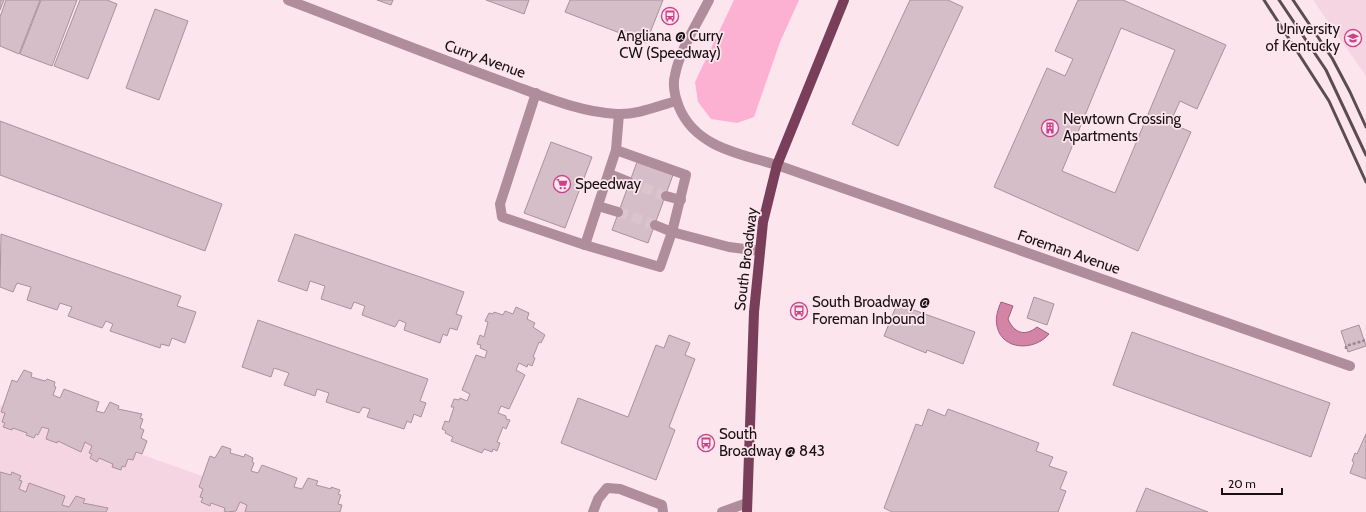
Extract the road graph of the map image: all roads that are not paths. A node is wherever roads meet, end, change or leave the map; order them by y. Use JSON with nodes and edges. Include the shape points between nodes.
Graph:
{"nodes":[{"id":1,"x":288,"y":0,"type":"edge"},
{"id":2,"x":709,"y":0,"type":"edge"},
{"id":3,"x":844,"y":0,"type":"edge"},
{"id":4,"x":536,"y":93,"type":"junction"},
{"id":5,"x":676,"y":101,"type":"junction"},
{"id":6,"x":619,"y":114,"type":"junction"},
{"id":7,"x":616,"y":150,"type":"junction"},
{"id":8,"x":777,"y":165,"type":"junction"},
{"id":9,"x":609,"y":174,"type":"junction"},
{"id":10,"x":630,"y":182,"type":"tunnel mouth"},
{"id":11,"x":666,"y":196,"type":"tunnel mouth"},
{"id":12,"x":681,"y":200,"type":"junction"},
{"id":13,"x":598,"y":206,"type":"junction"},
{"id":14,"x":618,"y":212,"type":"tunnel mouth"},
{"id":15,"x":655,"y":225,"type":"tunnel mouth"},
{"id":16,"x":672,"y":232,"type":"junction"},
{"id":17,"x":585,"y":245,"type":"junction"},
{"id":18,"x":760,"y":251,"type":"junction"},
{"id":19,"x":1350,"y":366,"type":"dead end"},
{"id":20,"x":747,"y":508,"type":"edge"},
{"id":21,"x":593,"y":512,"type":"edge"},
{"id":22,"x":663,"y":512,"type":"edge"},
{"id":23,"x":722,"y":512,"type":"edge"}],
"edges":[{"from":1,"to":4,"type":"street","name":"Curry Avenue"},
{"from":2,"to":5,"type":"street","via":[[678,64],[673,89]]},
{"from":3,"to":8,"type":"main road","name":"South Broadway"},
{"from":4,"to":6,"type":"street","name":"Curry Avenue","via":[[565,104],[602,113]]},
{"from":4,"to":17,"type":"street","via":[[500,204],[502,217]]},
{"from":5,"to":6,"type":"street","name":"Curry Avenue"},
{"from":5,"to":8,"type":"street","name":"Foreman Avenue","via":[[688,123],[702,137],[731,151]]},
{"from":6,"to":7,"type":"street"},
{"from":7,"to":9,"type":"street"},
{"from":7,"to":12,"type":"street","via":[[686,175]]},
{"from":8,"to":18,"type":"main road","name":"South Broadway","via":[[763,222]]},
{"from":8,"to":19,"type":"street","name":"Foreman Avenue"},
{"from":9,"to":10,"type":"street"},
{"from":9,"to":13,"type":"street"},
{"from":11,"to":12,"type":"street"},
{"from":12,"to":16,"type":"street"},
{"from":13,"to":14,"type":"street"},
{"from":13,"to":17,"type":"street"},
{"from":15,"to":16,"type":"street"},
{"from":16,"to":17,"type":"street","via":[[660,267]]},
{"from":16,"to":18,"type":"street","via":[[729,247]]},
{"from":18,"to":20,"type":"main road","name":"South Broadway","via":[[754,312]]},
{"from":20,"to":23,"type":"street"},
{"from":21,"to":22,"type":"street","via":[[598,499],[607,488],[620,489],[662,505]]}]}
